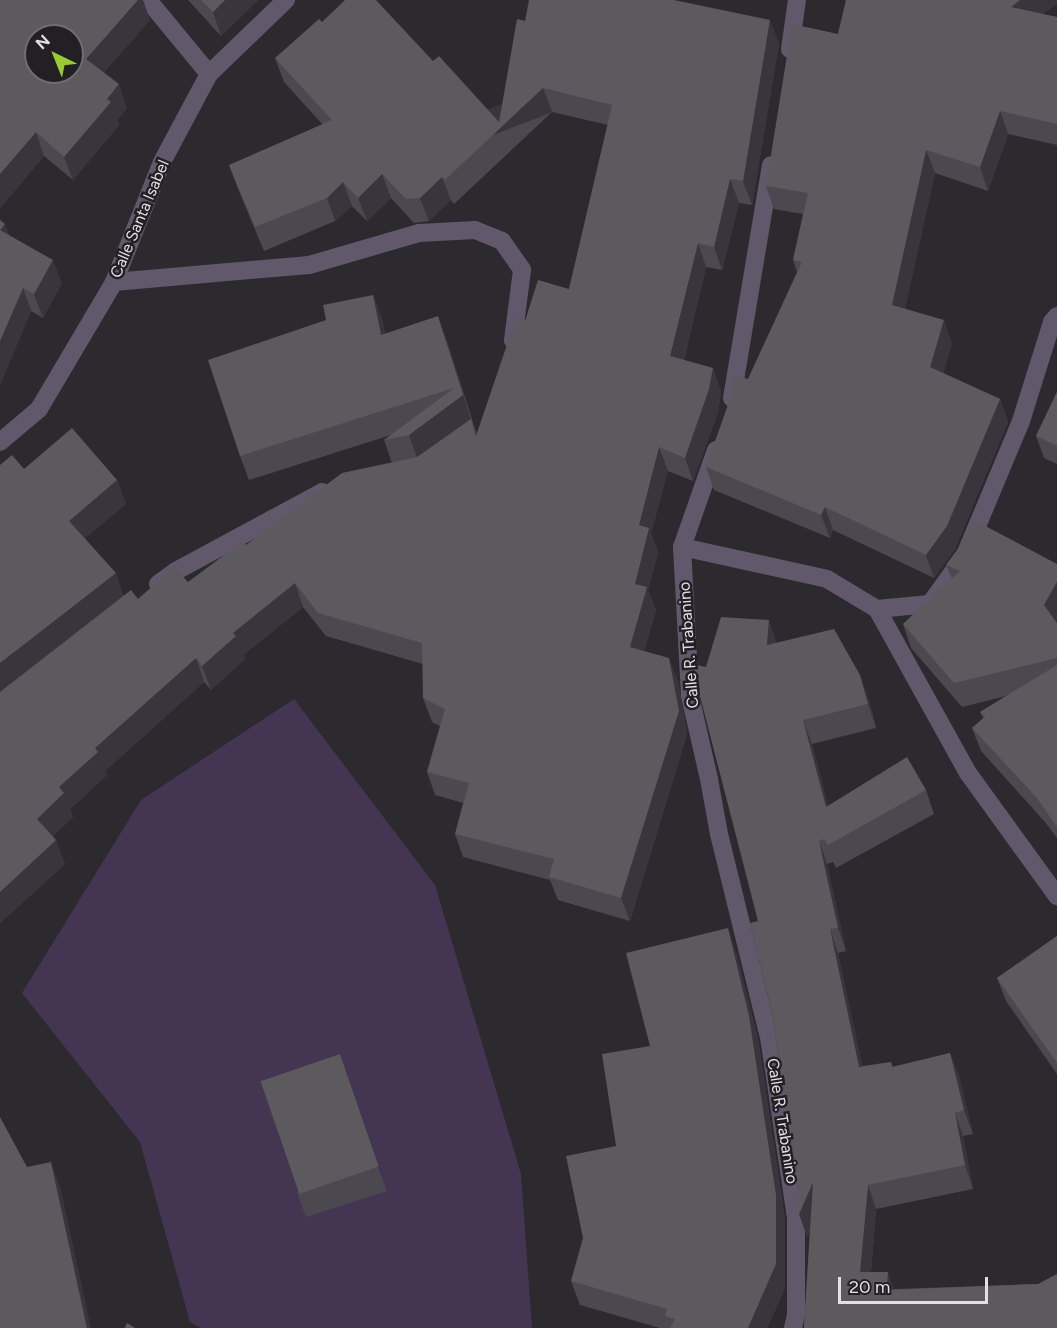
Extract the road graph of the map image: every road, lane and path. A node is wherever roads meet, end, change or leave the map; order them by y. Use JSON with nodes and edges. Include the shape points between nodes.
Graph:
{"nodes":[{"id":1,"x":148,"y":0,"type":"edge"},
{"id":2,"x":286,"y":0,"type":"edge"},
{"id":3,"x":797,"y":0,"type":"edge"},
{"id":4,"x":787,"y":70,"type":"edge"},
{"id":5,"x":209,"y":74,"type":"junction"},
{"id":6,"x":774,"y":150,"type":"edge"},
{"id":7,"x":114,"y":282,"type":"junction"},
{"id":8,"x":1057,"y":316,"type":"edge"},
{"id":9,"x":505,"y":362,"type":"edge"},
{"id":10,"x":729,"y":415,"type":"edge"},
{"id":11,"x":721,"y":437,"type":"edge"},
{"id":12,"x":0,"y":442,"type":"edge"},
{"id":13,"x":335,"y":489,"type":"edge"},
{"id":14,"x":682,"y":547,"type":"junction"},
{"id":15,"x":140,"y":599,"type":"edge"},
{"id":16,"x":877,"y":609,"type":"junction"},
{"id":17,"x":1057,"y":896,"type":"edge"},
{"id":18,"x":793,"y":1328,"type":"edge"}],
"edges":[{"from":1,"to":5,"type":"street"},
{"from":2,"to":5,"type":"street","name":"Calle Santa Isabel"},
{"from":3,"to":4,"type":"street"},
{"from":5,"to":7,"type":"street","name":"Calle Santa Isabel","via":[[162,162]]},
{"from":6,"to":10,"type":"street"},
{"from":7,"to":9,"type":"street","via":[[309,265],[419,232],[475,230],[502,241],[522,270],[513,340]]},
{"from":7,"to":12,"type":"street","name":"Calle Santa Isabel","via":[[39,409]]},
{"from":8,"to":16,"type":"street","via":[[1021,421],[965,555],[930,604]]},
{"from":11,"to":14,"type":"street","name":"Calle R. Trabanino"},
{"from":13,"to":15,"type":"street","via":[[176,571]]},
{"from":14,"to":16,"type":"street","via":[[827,579]]},
{"from":14,"to":18,"type":"street","name":"Calle R. Trabanino","via":[[690,696],[718,834],[769,1037],[796,1218]]},
{"from":16,"to":17,"type":"street","via":[[968,773]]}]}
